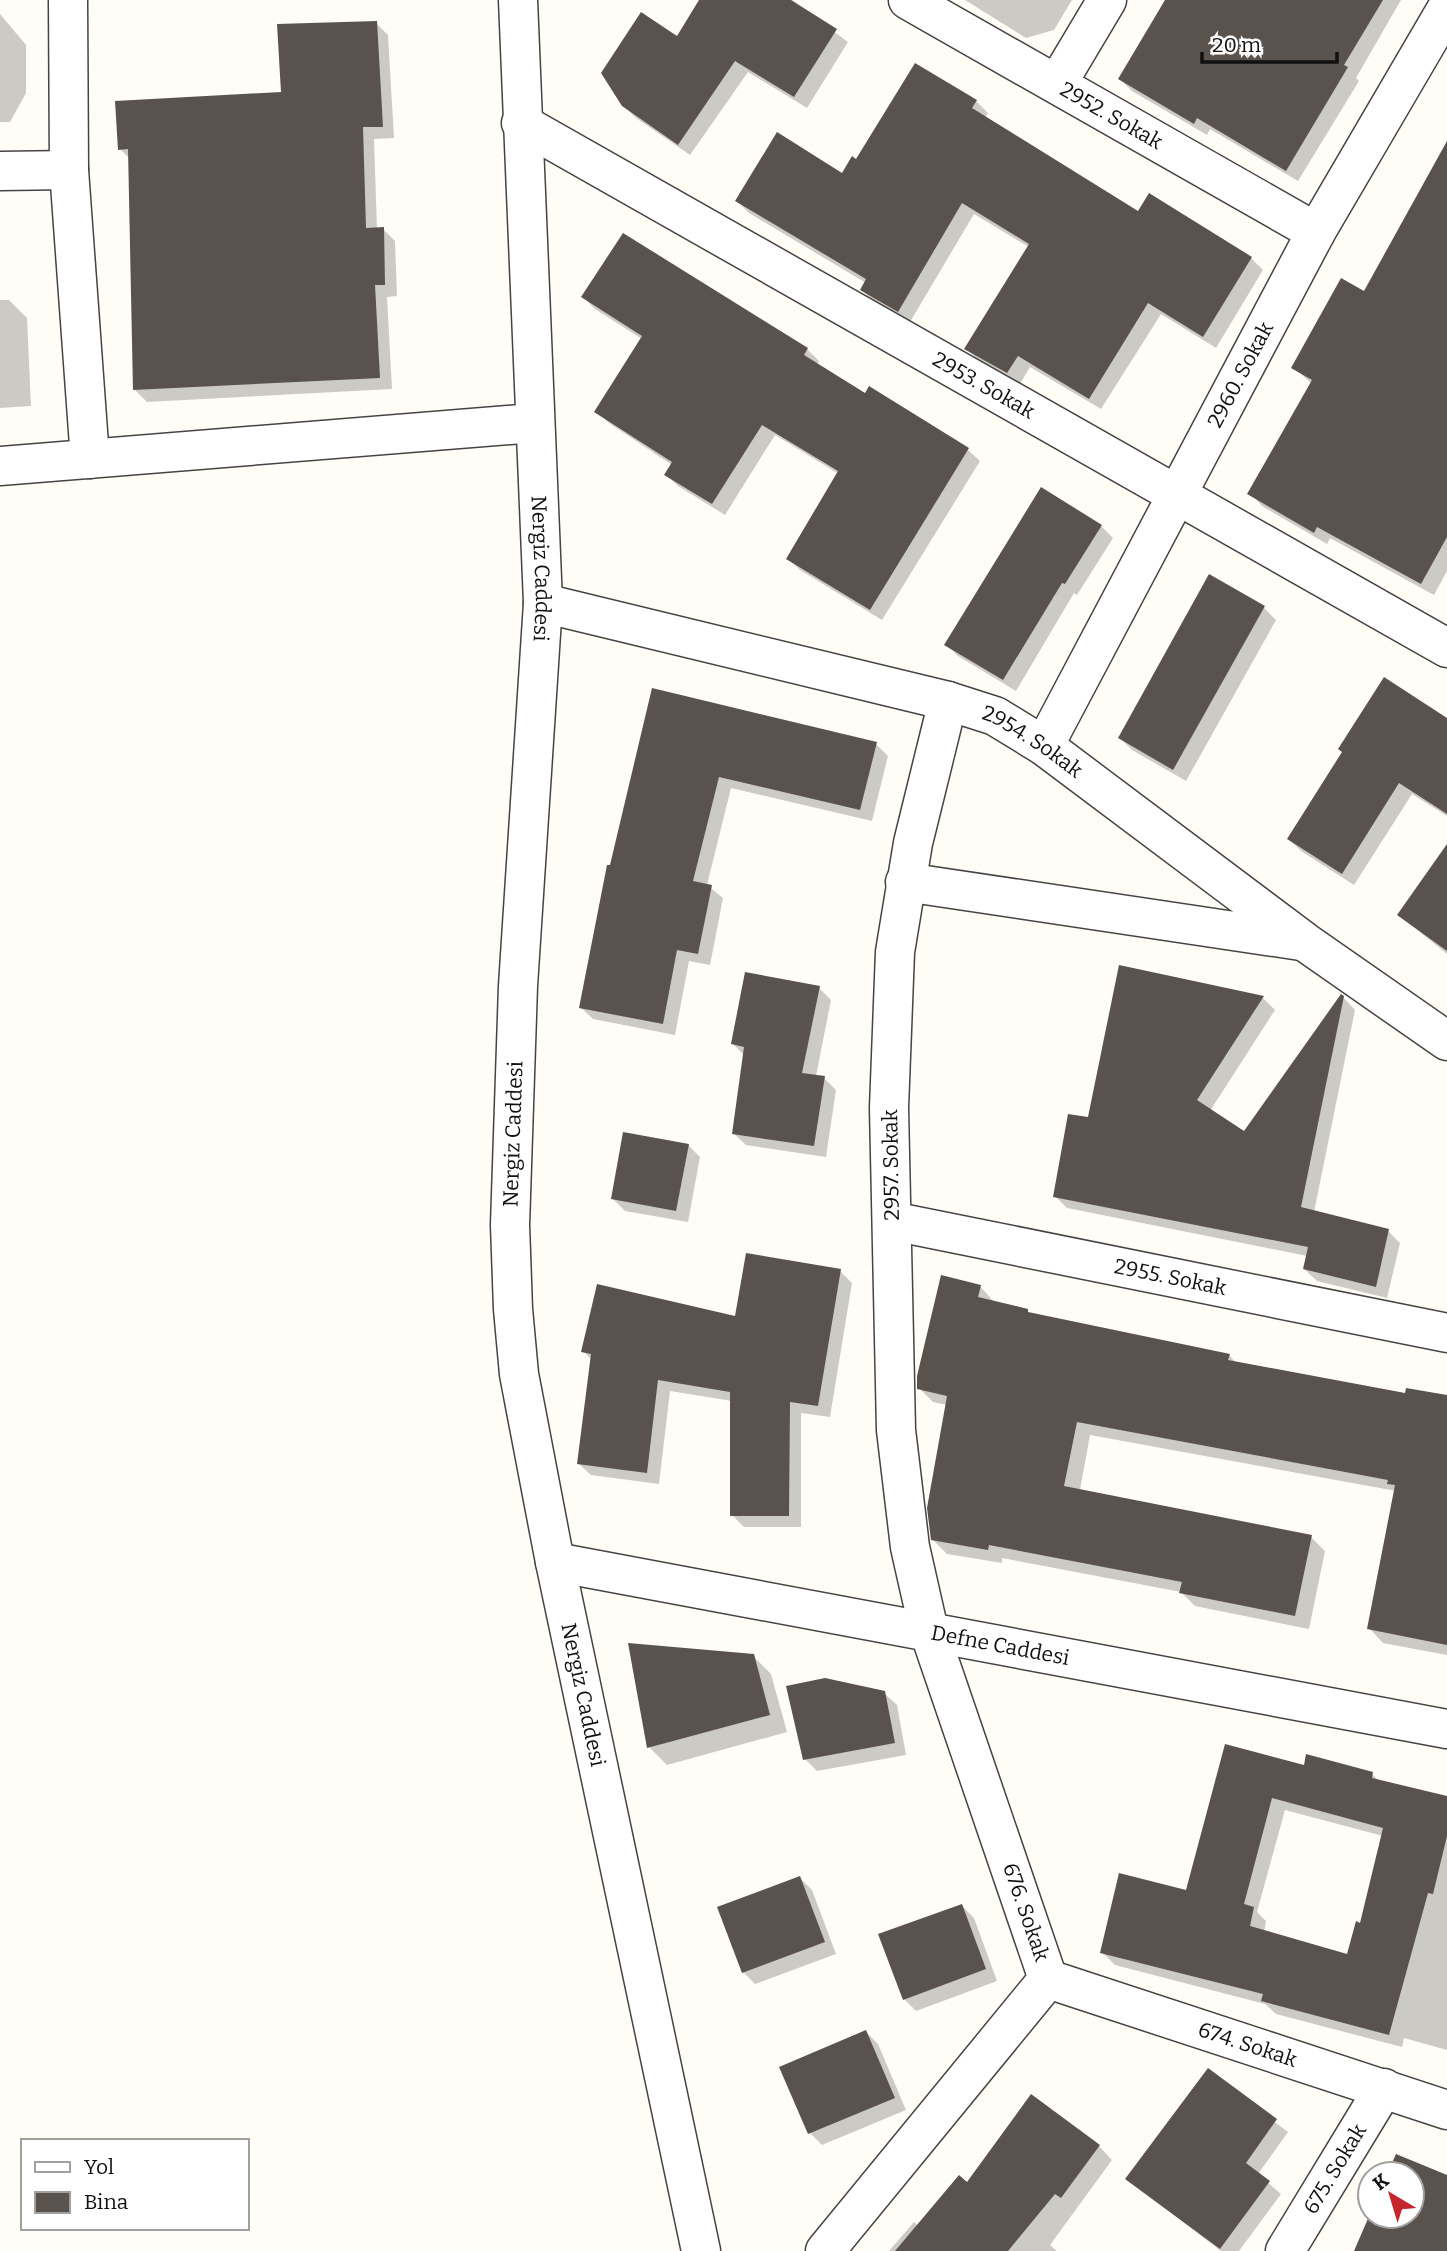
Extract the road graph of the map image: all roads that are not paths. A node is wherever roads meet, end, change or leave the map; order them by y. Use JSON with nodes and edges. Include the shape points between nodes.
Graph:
{"nodes":[{"id":1,"x":68,"y":0,"type":"edge"},
{"id":2,"x":518,"y":0,"type":"edge"},
{"id":3,"x":908,"y":0,"type":"edge"},
{"id":4,"x":1107,"y":0,"type":"edge"},
{"id":5,"x":1447,"y":8,"type":"edge"},
{"id":6,"x":1057,"y":84,"type":"junction"},
{"id":7,"x":521,"y":123,"type":"junction"},
{"id":8,"x":69,"y":170,"type":"junction"},
{"id":9,"x":0,"y":171,"type":"edge"},
{"id":10,"x":1315,"y":232,"type":"junction"},
{"id":11,"x":534,"y":423,"type":"junction"},
{"id":12,"x":90,"y":459,"type":"junction"},
{"id":13,"x":0,"y":466,"type":"edge"},
{"id":14,"x":1178,"y":495,"type":"junction"},
{"id":15,"x":544,"y":603,"type":"junction"},
{"id":16,"x":1447,"y":648,"type":"edge"},
{"id":17,"x":948,"y":701,"type":"junction"},
{"id":18,"x":1044,"y":746,"type":"junction"},
{"id":19,"x":905,"y":882,"type":"junction"},
{"id":20,"x":1305,"y":942,"type":"junction"},
{"id":21,"x":1447,"y":1041,"type":"edge"},
{"id":22,"x":892,"y":1221,"type":"junction"},
{"id":23,"x":1447,"y":1334,"type":"edge"},
{"id":24,"x":555,"y":1562,"type":"junction"},
{"id":25,"x":929,"y":1631,"type":"junction"},
{"id":26,"x":1447,"y":1729,"type":"edge"},
{"id":27,"x":1048,"y":1979,"type":"junction"},
{"id":28,"x":1384,"y":2088,"type":"junction"},
{"id":29,"x":1447,"y":2110,"type":"edge"},
{"id":30,"x":701,"y":2251,"type":"edge"},
{"id":31,"x":825,"y":2251,"type":"edge"},
{"id":32,"x":1284,"y":2251,"type":"edge"}],
"edges":[{"from":1,"to":8,"type":"street"},
{"from":2,"to":7,"type":"street","name":"Nergiz Caddesi"},
{"from":3,"to":6,"type":"street","name":"2952. Sokak"},
{"from":4,"to":6,"type":"street"},
{"from":5,"to":10,"type":"street","name":"2960. Sokak"},
{"from":6,"to":10,"type":"street","name":"2952. Sokak"},
{"from":7,"to":11,"type":"street","name":"Nergiz Caddesi"},
{"from":7,"to":14,"type":"street","name":"2953. Sokak"},
{"from":8,"to":9,"type":"street"},
{"from":8,"to":12,"type":"street"},
{"from":10,"to":14,"type":"street","name":"2960. Sokak"},
{"from":11,"to":12,"type":"street"},
{"from":11,"to":15,"type":"street","name":"Nergiz Caddesi"},
{"from":12,"to":13,"type":"street"},
{"from":14,"to":16,"type":"street","name":"2953. Sokak"},
{"from":14,"to":18,"type":"street","name":"2960. Sokak"},
{"from":15,"to":17,"type":"street","name":"2954. Sokak"},
{"from":15,"to":24,"type":"street","name":"Nergiz Caddesi","via":[[518,986],[510,1225],[519,1374]]},
{"from":17,"to":18,"type":"street","name":"2954. Sokak","via":[[995,716]]},
{"from":17,"to":19,"type":"street","name":"2957. Sokak"},
{"from":18,"to":20,"type":"street","name":"2954. Sokak"},
{"from":19,"to":20,"type":"street"},
{"from":19,"to":22,"type":"street","name":"2957. Sokak","via":[[891,1024]]},
{"from":20,"to":21,"type":"street","name":"2954. Sokak"},
{"from":22,"to":23,"type":"street","name":"2955. Sokak"},
{"from":22,"to":25,"type":"street","name":"2957. Sokak","via":[[896,1430],[909,1547]]},
{"from":24,"to":25,"type":"street","name":"Defne Caddesi"},
{"from":24,"to":30,"type":"street","name":"Nergiz Caddesi"},
{"from":25,"to":26,"type":"street","name":"Defne Caddesi"},
{"from":25,"to":27,"type":"street","name":"676. Sokak"},
{"from":27,"to":28,"type":"street","name":"674. Sokak"},
{"from":27,"to":31,"type":"street","name":"676. Sokak"},
{"from":28,"to":29,"type":"street","name":"674. Sokak"},
{"from":28,"to":32,"type":"street","name":"675. Sokak"}]}
